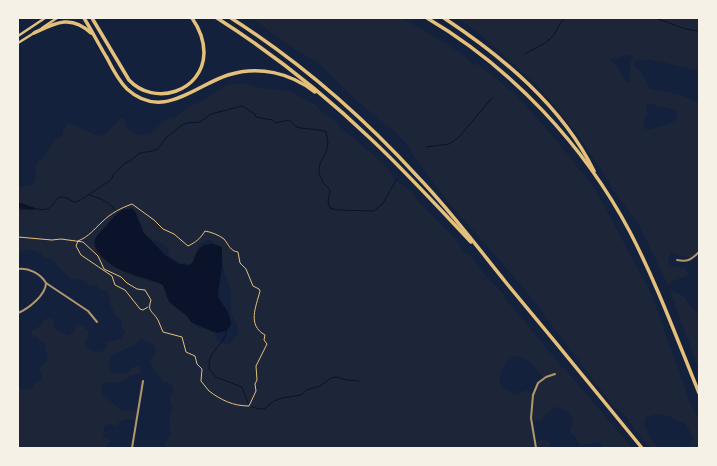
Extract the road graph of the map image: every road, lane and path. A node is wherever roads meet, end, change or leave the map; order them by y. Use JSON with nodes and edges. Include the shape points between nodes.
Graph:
{"nodes":[{"id":1,"x":45,"y":18,"type":"edge"},
{"id":2,"x":57,"y":18,"type":"edge"},
{"id":3,"x":84,"y":18,"type":"edge"},
{"id":4,"x":92,"y":18,"type":"edge"},
{"id":5,"x":96,"y":18,"type":"edge"},
{"id":6,"x":192,"y":18,"type":"edge"},
{"id":7,"x":217,"y":18,"type":"edge"},
{"id":8,"x":231,"y":18,"type":"edge"},
{"id":9,"x":426,"y":18,"type":"edge"},
{"id":10,"x":444,"y":18,"type":"edge"},
{"id":11,"x":449,"y":18,"type":"edge"},
{"id":12,"x":99,"y":31,"type":"junction"},
{"id":13,"x":34,"y":33,"type":"junction"},
{"id":14,"x":466,"y":33,"type":"junction"},
{"id":15,"x":18,"y":36,"type":"edge"},
{"id":16,"x":96,"y":39,"type":"junction"},
{"id":17,"x":18,"y":43,"type":"edge"},
{"id":18,"x":344,"y":114,"type":"junction"},
{"id":19,"x":599,"y":182,"type":"junction"},
{"id":20,"x":18,"y":237,"type":"edge"},
{"id":21,"x":78,"y":241,"type":"junction"},
{"id":22,"x":699,"y":252,"type":"edge"},
{"id":23,"x":485,"y":257,"type":"junction"},
{"id":24,"x":677,"y":260,"type":"dead end"},
{"id":25,"x":18,"y":269,"type":"edge"},
{"id":26,"x":46,"y":283,"type":"junction"},
{"id":27,"x":149,"y":307,"type":"junction"},
{"id":28,"x":18,"y":313,"type":"edge"},
{"id":29,"x":97,"y":322,"type":"dead end"},
{"id":30,"x":555,"y":374,"type":"dead end"},
{"id":31,"x":143,"y":381,"type":"dead end"},
{"id":32,"x":699,"y":393,"type":"edge"},
{"id":33,"x":132,"y":448,"type":"edge"},
{"id":34,"x":536,"y":448,"type":"edge"},
{"id":35,"x":642,"y":448,"type":"edge"}],
"edges":[{"from":1,"to":15,"type":"main road"},
{"from":2,"to":13,"type":"main road"},
{"from":3,"to":16,"type":"highway"},
{"from":4,"to":12,"type":"highway"},
{"from":5,"to":12,"type":"highway"},
{"from":6,"to":12,"type":"highway","via":[[203,42],[202,64],[190,83],[168,94],[148,93],[131,83]]},
{"from":7,"to":18,"type":"highway","via":[[251,40]]},
{"from":8,"to":23,"type":"highway","via":[[302,68],[371,129],[426,186]]},
{"from":9,"to":19,"type":"highway","via":[[474,50],[519,88],[560,130]]},
{"from":10,"to":14,"type":"highway"},
{"from":11,"to":14,"type":"highway"},
{"from":13,"to":16,"type":"highway","via":[[54,24],[68,22],[83,27]]},
{"from":13,"to":17,"type":"main road"},
{"from":14,"to":19,"type":"highway","via":[[522,78],[549,105],[590,162]]},
{"from":16,"to":18,"type":"highway","via":[[123,85],[146,100],[173,100],[227,75],[244,71],[263,71],[282,74],[300,82]]},
{"from":18,"to":23,"type":"highway","via":[[422,190]]},
{"from":19,"to":32,"type":"highway","via":[[624,220],[642,255]]},
{"from":20,"to":21,"type":"path"},
{"from":21,"to":27,"type":"path","via":[[83,242],[98,256],[104,268],[121,277],[126,284],[144,290],[151,300]]},
{"from":21,"to":27,"type":"path","via":[[76,246],[81,255],[112,276],[115,285],[125,290],[140,309]]},
{"from":21,"to":27,"type":"path","via":[[86,238],[111,215],[132,204],[188,246],[197,241],[205,231],[221,237],[229,248],[238,252],[240,263],[246,269],[253,286],[260,291],[254,320],[256,327],[265,335],[264,340],[267,344],[256,366],[256,391],[249,406],[230,404],[208,390],[201,381],[202,369],[197,364],[195,356],[186,352],[182,338],[163,332]]},
{"from":22,"to":24,"type":"street","via":[[690,260]]},
{"from":23,"to":35,"type":"highway"},
{"from":25,"to":26,"type":"street","via":[[30,270]]},
{"from":26,"to":28,"type":"street","via":[[44,291],[34,302]]},
{"from":26,"to":29,"type":"street","via":[[88,311]]},
{"from":30,"to":34,"type":"street","via":[[538,383],[534,395],[531,418]]},
{"from":31,"to":33,"type":"street"}]}
